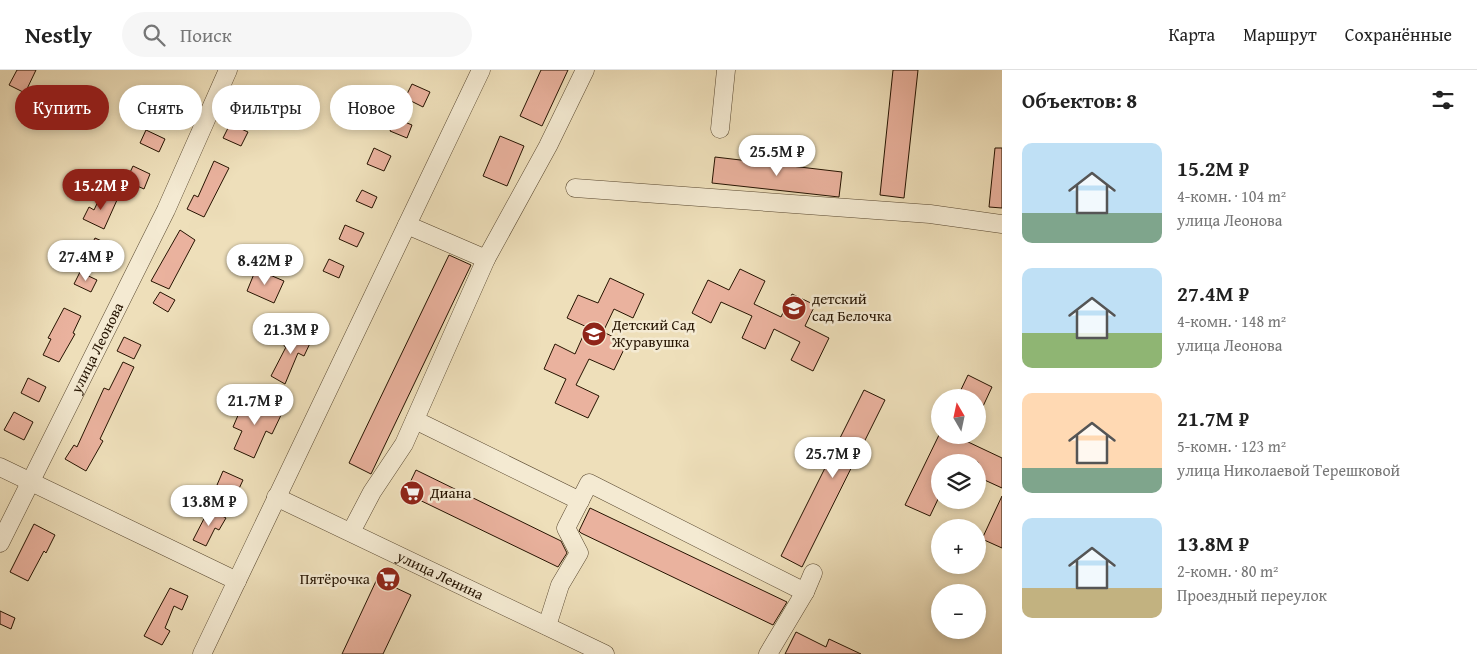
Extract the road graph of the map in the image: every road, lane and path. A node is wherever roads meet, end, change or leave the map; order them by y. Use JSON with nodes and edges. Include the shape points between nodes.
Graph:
{"nodes":[{"id":1,"x":228,"y":70,"type":"edge"},
{"id":2,"x":481,"y":70,"type":"edge"},
{"id":3,"x":585,"y":70,"type":"edge"},
{"id":4,"x":726,"y":70,"type":"edge"},
{"id":5,"x":720,"y":129,"type":"dead end"},
{"id":6,"x":575,"y":188,"type":"dead end"},
{"id":7,"x":1002,"y":224,"type":"edge"},
{"id":8,"x":407,"y":225,"type":"junction"},
{"id":9,"x":486,"y":259,"type":"junction"},
{"id":10,"x":415,"y":420,"type":"junction"},
{"id":11,"x":0,"y":467,"type":"edge"},
{"id":12,"x":30,"y":482,"type":"junction"},
{"id":13,"x":276,"y":497,"type":"junction"},
{"id":14,"x":580,"y":501,"type":"junction"},
{"id":15,"x":351,"y":532,"type":"junction"},
{"id":16,"x":0,"y":543,"type":"edge"},
{"id":17,"x":813,"y":573,"type":"dead end"},
{"id":18,"x":237,"y":581,"type":"junction"},
{"id":19,"x":805,"y":592,"type":"junction"},
{"id":20,"x":547,"y":626,"type":"junction"},
{"id":21,"x":202,"y":654,"type":"edge"},
{"id":22,"x":605,"y":654,"type":"edge"},
{"id":23,"x":768,"y":654,"type":"edge"}],
"edges":[{"from":1,"to":12,"type":"street","name":"улица Леонова","via":[[166,210]]},
{"from":2,"to":8,"type":"street"},
{"from":3,"to":9,"type":"street"},
{"from":4,"to":5,"type":"street"},
{"from":6,"to":7,"type":"street","via":[[930,214]]},
{"from":8,"to":9,"type":"street"},
{"from":8,"to":13,"type":"street"},
{"from":9,"to":10,"type":"street"},
{"from":10,"to":14,"type":"street"},
{"from":10,"to":15,"type":"street"},
{"from":11,"to":12,"type":"street"},
{"from":12,"to":16,"type":"street","name":"улица Леонова"},
{"from":12,"to":18,"type":"street"},
{"from":13,"to":15,"type":"street","name":"улица Ленина"},
{"from":13,"to":18,"type":"street"},
{"from":14,"to":19,"type":"street","via":[[589,483]]},
{"from":14,"to":20,"type":"street","via":[[566,528],[579,553],[560,585]]},
{"from":15,"to":20,"type":"street","name":"улица Ленина"},
{"from":17,"to":19,"type":"street"},
{"from":18,"to":21,"type":"street"},
{"from":19,"to":23,"type":"street"},
{"from":20,"to":22,"type":"street","name":"улица Ленина"}]}
